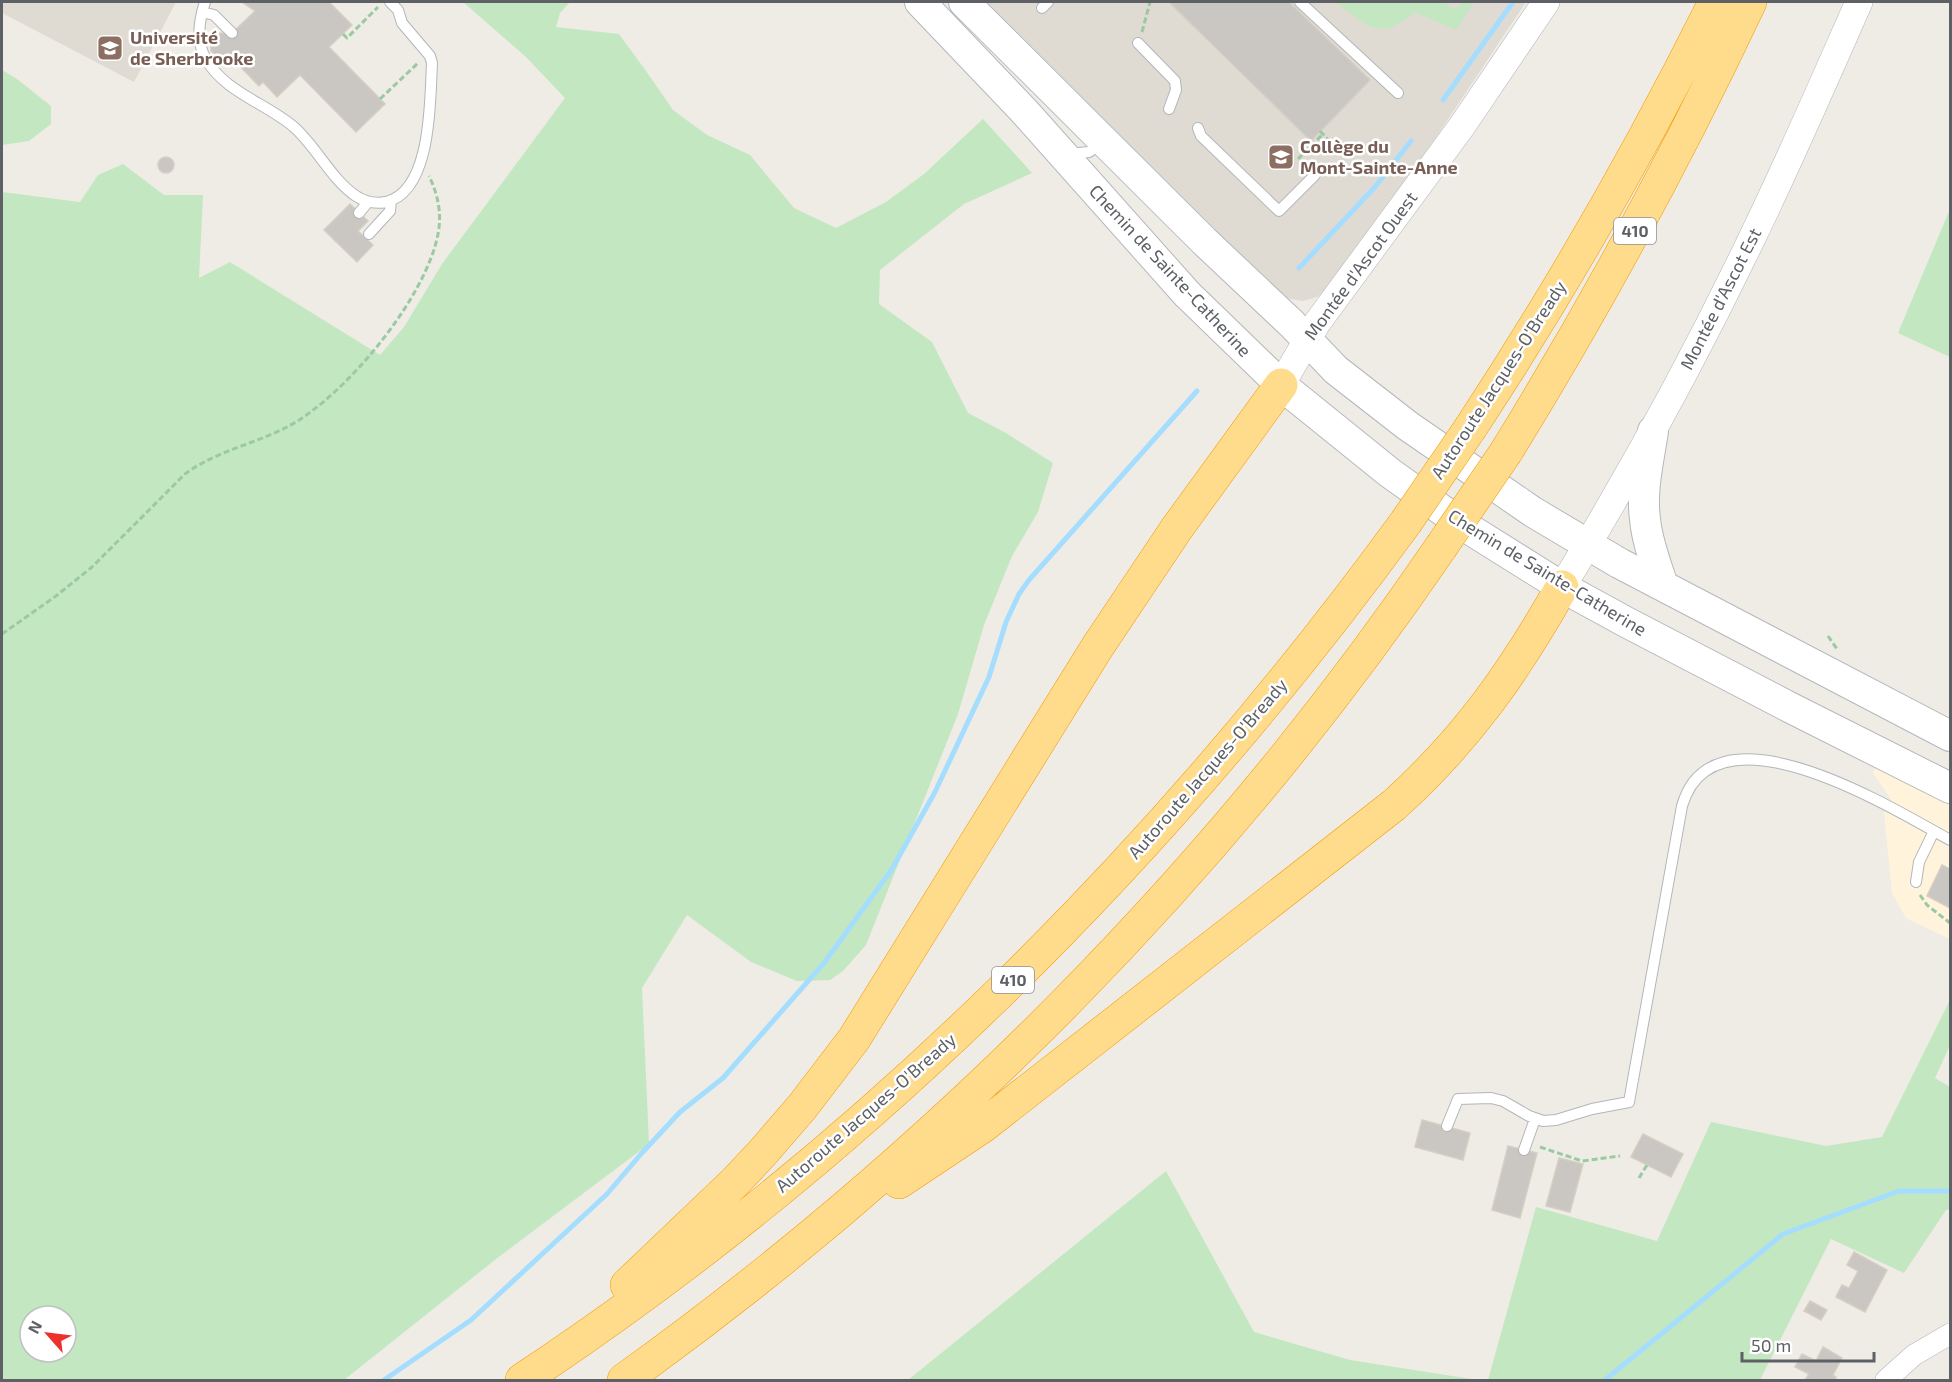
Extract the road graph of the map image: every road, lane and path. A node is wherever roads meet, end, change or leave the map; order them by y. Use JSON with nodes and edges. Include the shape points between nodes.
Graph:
{"nodes":[{"id":1,"x":920,"y":2,"type":"edge"},
{"id":2,"x":964,"y":2,"type":"edge"},
{"id":3,"x":1150,"y":2,"type":"edge"},
{"id":4,"x":1300,"y":2,"type":"edge"},
{"id":5,"x":1546,"y":2,"type":"edge"},
{"id":6,"x":1715,"y":2,"type":"edge"},
{"id":7,"x":1750,"y":2,"type":"edge"},
{"id":8,"x":1859,"y":2,"type":"edge"},
{"id":9,"x":385,"y":4,"type":"edge"},
{"id":10,"x":203,"y":7,"type":"edge"},
{"id":11,"x":1144,"y":24,"type":"dead end"},
{"id":12,"x":232,"y":33,"type":"dead end"},
{"id":13,"x":343,"y":34,"type":"dead end"},
{"id":14,"x":1138,"y":43,"type":"dead end"},
{"id":15,"x":417,"y":63,"type":"dead end"},
{"id":16,"x":1398,"y":93,"type":"dead end"},
{"id":17,"x":380,"y":99,"type":"dead end"},
{"id":18,"x":1169,"y":109,"type":"dead end"},
{"id":19,"x":1198,"y":128,"type":"dead end"},
{"id":20,"x":1104,"y":141,"type":"junction"},
{"id":21,"x":1340,"y":151,"type":"dead end"},
{"id":22,"x":1062,"y":154,"type":"junction"},
{"id":23,"x":1298,"y":159,"type":"dead end"},
{"id":24,"x":419,"y":167,"type":"junction"},
{"id":25,"x":1315,"y":175,"type":"dead end"},
{"id":26,"x":390,"y":200,"type":"junction"},
{"id":27,"x":368,"y":202,"type":"junction"},
{"id":28,"x":359,"y":213,"type":"dead end"},
{"id":29,"x":369,"y":234,"type":"dead end"},
{"id":30,"x":1307,"y":340,"type":"junction"},
{"id":31,"x":1281,"y":385,"type":"junction"},
{"id":32,"x":1653,"y":431,"type":"junction"},
{"id":33,"x":1588,"y":545,"type":"junction"},
{"id":34,"x":1663,"y":586,"type":"junction"},
{"id":35,"x":1563,"y":587,"type":"junction"},
{"id":36,"x":2,"y":634,"type":"edge"},
{"id":37,"x":1950,"y":736,"type":"edge"},
{"id":38,"x":1950,"y":788,"type":"edge"},
{"id":39,"x":1934,"y":831,"type":"junction"},
{"id":40,"x":1950,"y":840,"type":"edge"},
{"id":41,"x":1916,"y":882,"type":"joint"},
{"id":42,"x":1950,"y":923,"type":"edge"},
{"id":43,"x":1535,"y":1119,"type":"junction"},
{"id":44,"x":1446,"y":1126,"type":"dead end"},
{"id":45,"x":1525,"y":1146,"type":"joint"},
{"id":46,"x":1620,"y":1156,"type":"dead end"},
{"id":47,"x":1647,"y":1165,"type":"dead end"},
{"id":48,"x":1639,"y":1178,"type":"dead end"},
{"id":49,"x":773,"y":1266,"type":"junction"},
{"id":50,"x":1950,"y":1334,"type":"edge"},
{"id":51,"x":535,"y":1372,"type":"edge"},
{"id":52,"x":624,"y":1380,"type":"edge"},
{"id":53,"x":1886,"y":1380,"type":"edge"}],
"edges":[{"from":1,"to":22,"type":"main road","name":"Chemin de Sainte-Catherine"},
{"from":2,"to":20,"type":"main road"},
{"from":3,"to":11,"type":"path"},
{"from":4,"to":16,"type":"lane"},
{"from":5,"to":30,"type":"street","name":"Montée d'Ascot Ouest"},
{"from":6,"to":51,"type":"highway","name":"Autoroute Jacques-O'Bready","number":"410","bridge":true,"via":[[1602,215],[1534,330],[1406,522],[1214,766],[1011,982],[894,1090],[780,1189]]},
{"from":7,"to":49,"type":"highway","number":"410","bridge":true,"via":[[1637,228],[1572,344],[1506,452],[1380,633],[1297,740],[1125,939],[931,1131]]},
{"from":8,"to":32,"type":"street","name":"Montée d'Ascot Est","via":[[1752,239]]},
{"from":9,"to":13,"type":"path","via":[[347,38]]},
{"from":9,"to":24,"type":"lane","via":[[398,10],[402,23],[429,52],[432,63],[427,140]]},
{"from":10,"to":12,"type":"lane"},
{"from":10,"to":27,"type":"lane","via":[[200,43],[213,69],[304,136],[348,190]]},
{"from":14,"to":18,"type":"lane","via":[[1174,81],[1176,90]]},
{"from":15,"to":17,"type":"path"},
{"from":19,"to":25,"type":"lane","via":[[1201,136],[1279,211]]},
{"from":20,"to":22,"type":"lane","via":[[1089,152]]},
{"from":20,"to":30,"type":"main road"},
{"from":21,"to":23,"type":"path","via":[[1321,133]]},
{"from":22,"to":31,"type":"main road","name":"Chemin de Sainte-Catherine","via":[[1173,280]]},
{"from":24,"to":26,"type":"lane","via":[[407,188]]},
{"from":24,"to":36,"type":"path","via":[[429,176],[437,199],[440,215],[436,242],[417,287],[376,349],[302,418],[185,474],[92,567]]},
{"from":26,"to":27,"type":"lane"},
{"from":26,"to":29,"type":"lane","via":[[390,211]]},
{"from":27,"to":28,"type":"lane"},
{"from":30,"to":31,"type":"street","name":"Montée d'Ascot Ouest"},
{"from":30,"to":33,"type":"main road","via":[[1336,370],[1408,426]]},
{"from":31,"to":35,"type":"main road","name":"Chemin de Sainte-Catherine","via":[[1426,499]]},
{"from":31,"to":51,"type":"highway","via":[[1177,528],[1098,646],[880,998],[817,1088],[735,1182]]},
{"from":32,"to":33,"type":"street","name":"Montée d'Ascot Est"},
{"from":32,"to":34,"type":"main road","via":[[1644,516]]},
{"from":33,"to":34,"type":"main road"},
{"from":33,"to":35,"type":"street","name":"Montée d'Ascot Est"},
{"from":34,"to":37,"type":"main road"},
{"from":35,"to":38,"type":"main road","name":"Chemin de Sainte-Catherine"},
{"from":35,"to":49,"type":"highway","via":[[1482,712],[1443,758],[1394,805],[983,1126]]},
{"from":39,"to":40,"type":"lane"},
{"from":39,"to":41,"type":"lane","via":[[1919,862]]},
{"from":39,"to":43,"type":"lane","via":[[1840,782],[1780,764],[1734,760],[1702,772],[1689,786],[1682,806],[1629,1102],[1556,1120]]},
{"from":41,"to":42,"type":"path","via":[[1924,902]]},
{"from":43,"to":44,"type":"lane","via":[[1503,1101],[1458,1099]]},
{"from":43,"to":45,"type":"lane"},
{"from":45,"to":46,"type":"path","via":[[1582,1161]]},
{"from":47,"to":48,"type":"path"},
{"from":49,"to":52,"type":"highway","number":"410"},
{"from":50,"to":53,"type":"street","via":[[1914,1355]]}]}
